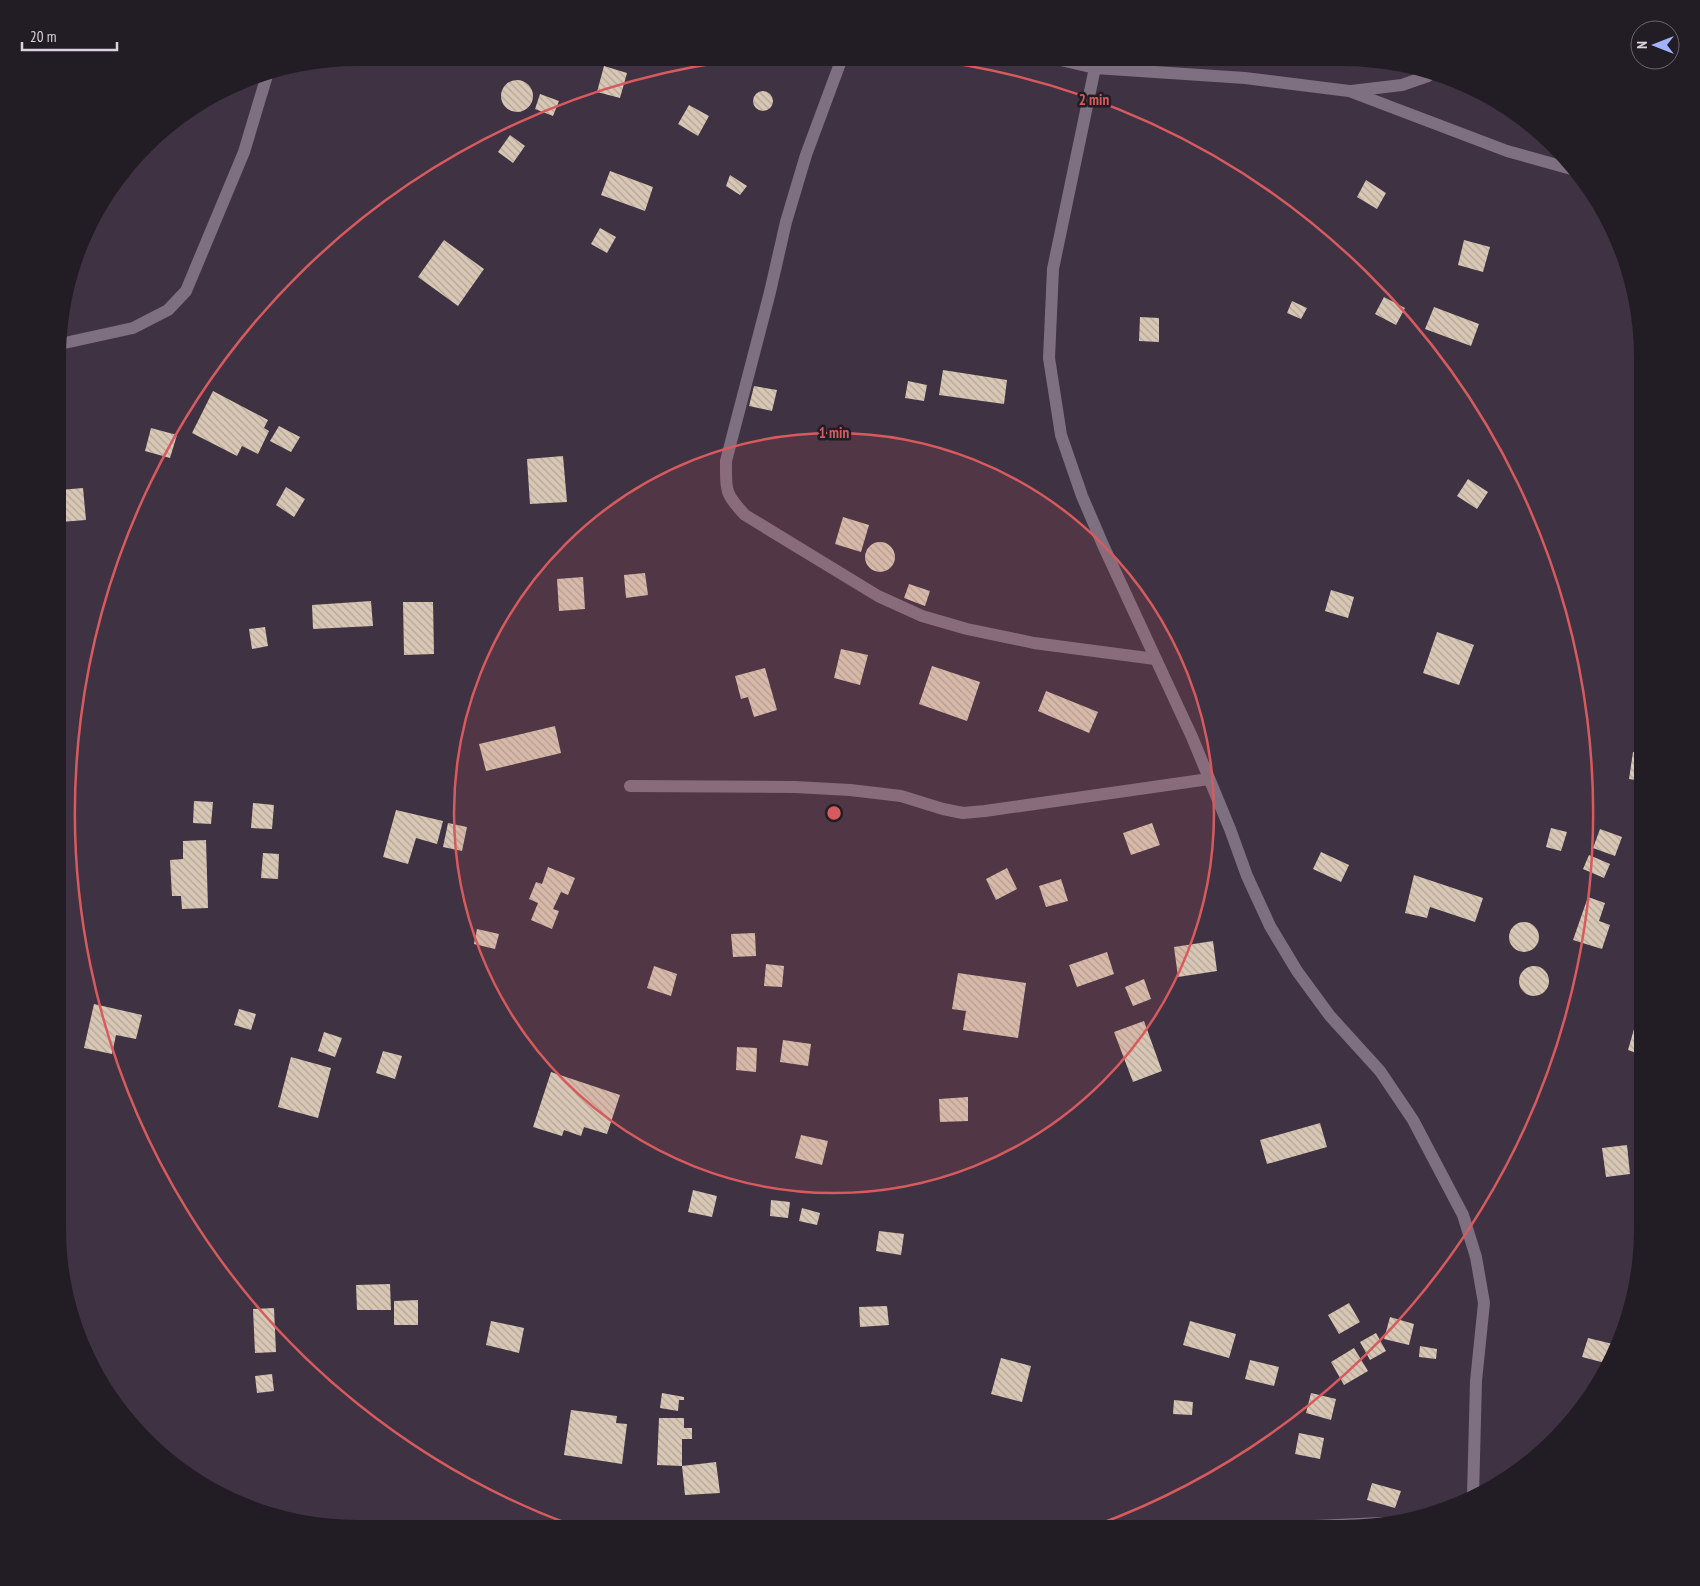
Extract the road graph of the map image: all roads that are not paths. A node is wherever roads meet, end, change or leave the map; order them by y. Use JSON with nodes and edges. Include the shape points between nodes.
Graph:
{"nodes":[{"id":1,"x":839,"y":66,"type":"edge"},
{"id":2,"x":1095,"y":66,"type":"edge"},
{"id":3,"x":1126,"y":66,"type":"edge"},
{"id":4,"x":1423,"y":78,"type":"edge"},
{"id":5,"x":265,"y":82,"type":"edge"},
{"id":6,"x":1349,"y":91,"type":"junction"},
{"id":7,"x":1563,"y":167,"type":"edge"},
{"id":8,"x":67,"y":343,"type":"edge"},
{"id":9,"x":1155,"y":659,"type":"junction"},
{"id":10,"x":1210,"y":779,"type":"junction"},
{"id":11,"x":630,"y":786,"type":"dead end"},
{"id":12,"x":1473,"y":1489,"type":"edge"}],
"edges":[{"from":1,"to":9,"type":"street","via":[[806,155],[786,222],[726,462],[726,487],[731,500],[745,515],[878,596],[922,616],[1034,643]]},
{"from":2,"to":9,"type":"street","via":[[1053,269],[1049,358],[1061,435],[1079,488]]},
{"from":3,"to":6,"type":"street"},
{"from":4,"to":6,"type":"street","via":[[1402,84]]},
{"from":5,"to":8,"type":"street","via":[[244,152],[186,291],[168,310],[133,328]]},
{"from":6,"to":7,"type":"street","via":[[1507,151]]},
{"from":9,"to":10,"type":"street"},
{"from":10,"to":11,"type":"street","via":[[963,813],[901,796],[850,790]]},
{"from":10,"to":12,"type":"street","via":[[1270,926],[1330,1016],[1380,1071],[1413,1120],[1463,1215],[1476,1257],[1484,1303],[1476,1381]]}]}
